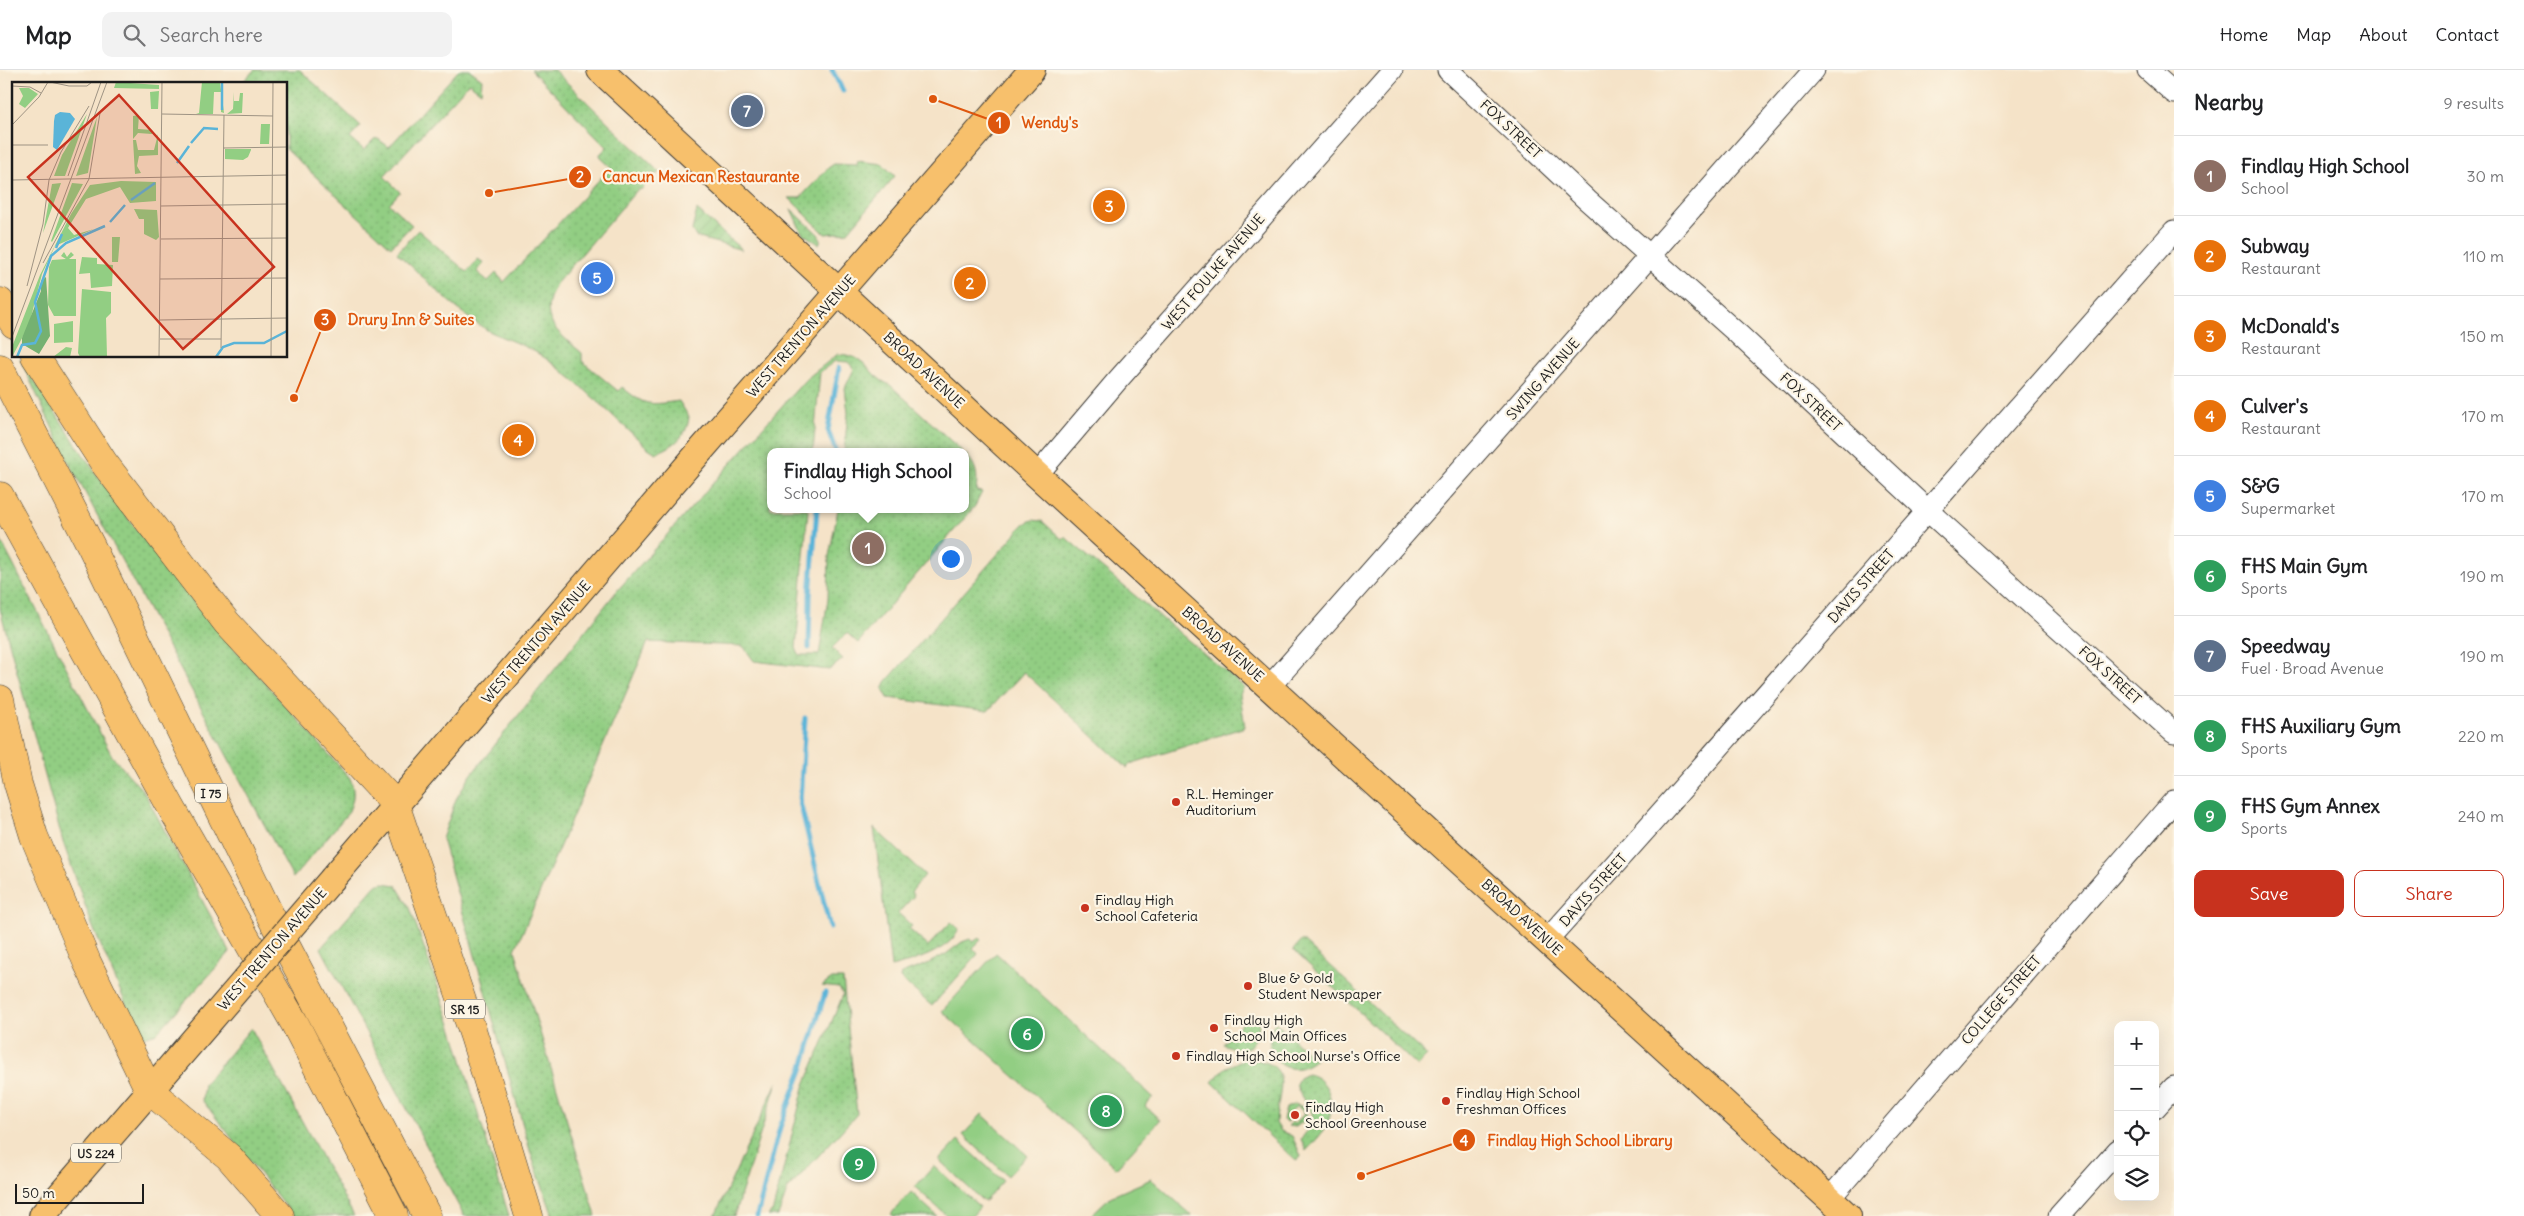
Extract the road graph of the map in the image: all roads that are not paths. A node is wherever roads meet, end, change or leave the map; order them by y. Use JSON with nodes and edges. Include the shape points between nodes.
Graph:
{"nodes":[{"id":1,"x":600,"y":70,"type":"edge"},
{"id":2,"x":1032,"y":70,"type":"edge"},
{"id":3,"x":1392,"y":70,"type":"edge"},
{"id":4,"x":1448,"y":70,"type":"edge"},
{"id":5,"x":1814,"y":70,"type":"edge"},
{"id":6,"x":2148,"y":70,"type":"edge"},
{"id":7,"x":2174,"y":94,"type":"edge"},
{"id":8,"x":2174,"y":232,"type":"edge"},
{"id":9,"x":1651,"y":257,"type":"junction"},
{"id":10,"x":840,"y":291,"type":"junction"},
{"id":11,"x":0,"y":302,"type":"edge"},
{"id":12,"x":12,"y":321,"type":"edge"},
{"id":13,"x":36,"y":358,"type":"edge"},
{"id":14,"x":0,"y":368,"type":"edge"},
{"id":15,"x":1036,"y":475,"type":"junction"},
{"id":16,"x":0,"y":496,"type":"edge"},
{"id":17,"x":1927,"y":510,"type":"junction"},
{"id":18,"x":1270,"y":686,"type":"junction"},
{"id":19,"x":0,"y":699,"type":"edge"},
{"id":20,"x":2174,"y":733,"type":"edge"},
{"id":21,"x":2174,"y":801,"type":"edge"},
{"id":22,"x":395,"y":804,"type":"junction"},
{"id":23,"x":1547,"y":940,"type":"junction"},
{"id":24,"x":2174,"y":1087,"type":"edge"},
{"id":25,"x":150,"y":1090,"type":"junction"},
{"id":26,"x":2159,"y":1104,"type":"edge"},
{"id":27,"x":2114,"y":1154,"type":"edge"},
{"id":28,"x":1829,"y":1199,"type":"junction"},
{"id":29,"x":42,"y":1216,"type":"edge"},
{"id":30,"x":280,"y":1216,"type":"edge"},
{"id":31,"x":394,"y":1216,"type":"edge"},
{"id":32,"x":427,"y":1216,"type":"edge"},
{"id":33,"x":530,"y":1216,"type":"edge"},
{"id":34,"x":1848,"y":1216,"type":"edge"},
{"id":35,"x":2059,"y":1216,"type":"edge"}],
"edges":[{"from":1,"to":10,"type":"main road","name":"BROAD AVENUE"},
{"from":2,"to":10,"type":"main road","name":"WEST TRENTON AVENUE"},
{"from":3,"to":15,"type":"street","name":"WEST FOULKE AVENUE"},
{"from":4,"to":9,"type":"street","name":"FOX STREET"},
{"from":5,"to":9,"type":"street","name":"SWING AVENUE"},
{"from":6,"to":7,"type":"street"},
{"from":8,"to":17,"type":"street","name":"DAVIS STREET"},
{"from":9,"to":17,"type":"street","name":"FOX STREET"},
{"from":9,"to":18,"type":"street","name":"SWING AVENUE"},
{"from":10,"to":15,"type":"main road","name":"BROAD AVENUE"},
{"from":10,"to":22,"type":"main road","name":"WEST TRENTON AVENUE"},
{"from":11,"to":12,"type":"highway"},
{"from":13,"to":22,"type":"highway","via":[[104,463],[227,623]]},
{"from":14,"to":32,"type":"highway","number":"I 75","via":[[91,546],[269,913]]},
{"from":15,"to":18,"type":"main road","name":"BROAD AVENUE"},
{"from":16,"to":31,"type":"highway","via":[[295,1024]]},
{"from":17,"to":20,"type":"street","name":"FOX STREET"},
{"from":17,"to":23,"type":"street","name":"DAVIS STREET"},
{"from":18,"to":23,"type":"main road","name":"BROAD AVENUE"},
{"from":19,"to":25,"type":"highway","via":[[18,784],[34,836],[87,962]]},
{"from":21,"to":28,"type":"street","name":"COLLEGE STREET"},
{"from":22,"to":25,"type":"main road","name":"WEST TRENTON AVENUE","bridge":true},
{"from":22,"to":33,"type":"highway","number":"SR 15","via":[[474,1036]]},
{"from":23,"to":28,"type":"main road","name":"BROAD AVENUE"},
{"from":24,"to":26,"type":"street"},
{"from":25,"to":29,"type":"main road","name":"WEST TRENTON AVENUE","number":"US 224"},
{"from":25,"to":30,"type":"highway","via":[[229,1157]]},
{"from":27,"to":35,"type":"street"},
{"from":28,"to":34,"type":"main road","name":"BROAD AVENUE"}]}
